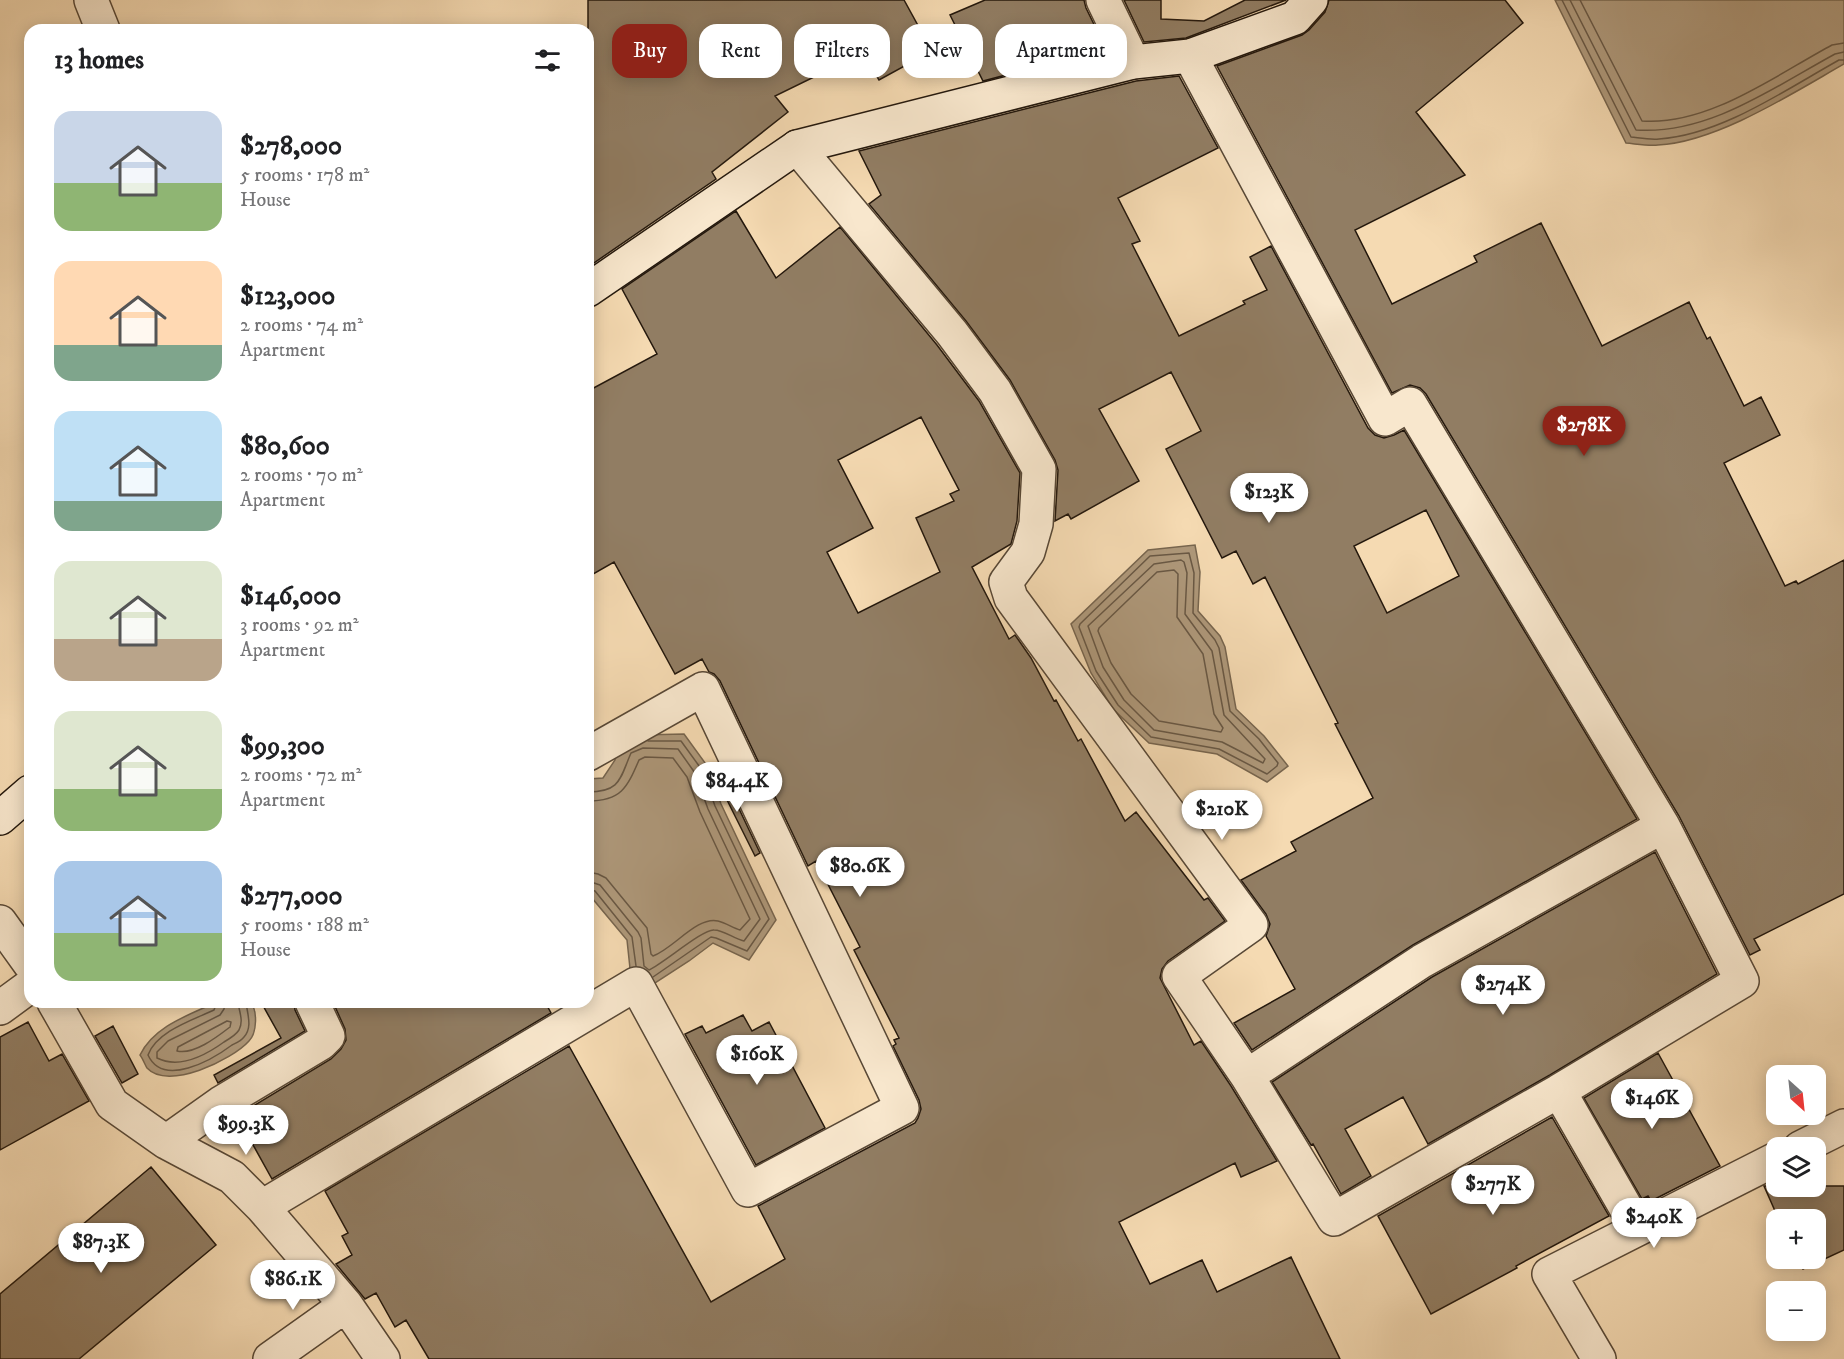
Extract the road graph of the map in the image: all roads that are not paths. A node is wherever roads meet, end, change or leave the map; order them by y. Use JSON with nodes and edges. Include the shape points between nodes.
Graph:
{"nodes":[{"id":1,"x":91,"y":0,"type":"edge"},
{"id":2,"x":1103,"y":0,"type":"edge"},
{"id":3,"x":1311,"y":0,"type":"edge"},
{"id":4,"x":101,"y":24,"type":"edge"},
{"id":5,"x":1190,"y":56,"type":"junction"},
{"id":6,"x":1133,"y":62,"type":"junction"},
{"id":7,"x":797,"y":147,"type":"junction"},
{"id":8,"x":594,"y":286,"type":"edge"},
{"id":9,"x":594,"y":751,"type":"edge"},
{"id":10,"x":24,"y":797,"type":"edge"},
{"id":11,"x":0,"y":818,"type":"edge"},
{"id":12,"x":1663,"y":826,"type":"junction"},
{"id":13,"x":0,"y":922,"type":"edge"},
{"id":14,"x":24,"y":956,"type":"edge"},
{"id":15,"x":24,"y":990,"type":"edge"},
{"id":16,"x":0,"y":1008,"type":"edge"},
{"id":17,"x":57,"y":1008,"type":"edge"},
{"id":18,"x":315,"y":1008,"type":"edge"},
{"id":19,"x":1247,"y":1076,"type":"junction"},
{"id":20,"x":1559,"y":1091,"type":"junction"},
{"id":21,"x":1844,"y":1126,"type":"edge"},
{"id":22,"x":1822,"y":1137,"type":"edge"},
{"id":23,"x":166,"y":1142,"type":"junction"},
{"id":24,"x":1766,"y":1164,"type":"edge"},
{"id":25,"x":262,"y":1207,"type":"junction"},
{"id":26,"x":1638,"y":1229,"type":"junction"},
{"id":27,"x":346,"y":1305,"type":"junction"},
{"id":28,"x":270,"y":1359,"type":"edge"},
{"id":29,"x":383,"y":1359,"type":"edge"},
{"id":30,"x":1599,"y":1359,"type":"edge"}],
"edges":[{"from":1,"to":4,"type":"street"},
{"from":2,"to":6,"type":"street"},
{"from":3,"to":5,"type":"street","via":[[1295,18]]},
{"from":5,"to":6,"type":"street"},
{"from":5,"to":12,"type":"street","via":[[1384,419],[1410,404]]},
{"from":6,"to":7,"type":"street"},
{"from":7,"to":8,"type":"street"},
{"from":7,"to":19,"type":"street","via":[[952,333],[995,391],[1039,469],[1036,524],[1028,552],[1006,582],[1011,598],[1251,925],[1179,976]]},
{"from":9,"to":25,"type":"street","via":[[703,689],[902,1108],[748,1190],[636,984]]},
{"from":10,"to":11,"type":"street"},
{"from":12,"to":19,"type":"street","via":[[1422,961]]},
{"from":12,"to":20,"type":"street","via":[[1742,981]]},
{"from":13,"to":14,"type":"street"},
{"from":15,"to":16,"type":"street"},
{"from":17,"to":23,"type":"street","via":[[112,1104]]},
{"from":18,"to":23,"type":"street","via":[[328,1036]]},
{"from":19,"to":20,"type":"street","via":[[1334,1219]]},
{"from":20,"to":26,"type":"street"},
{"from":21,"to":22,"type":"street"},
{"from":23,"to":25,"type":"street","via":[[232,1177]]},
{"from":24,"to":26,"type":"street"},
{"from":25,"to":27,"type":"street"},
{"from":26,"to":30,"type":"street","via":[[1549,1274]]},
{"from":27,"to":28,"type":"street"},
{"from":27,"to":29,"type":"street"}]}
